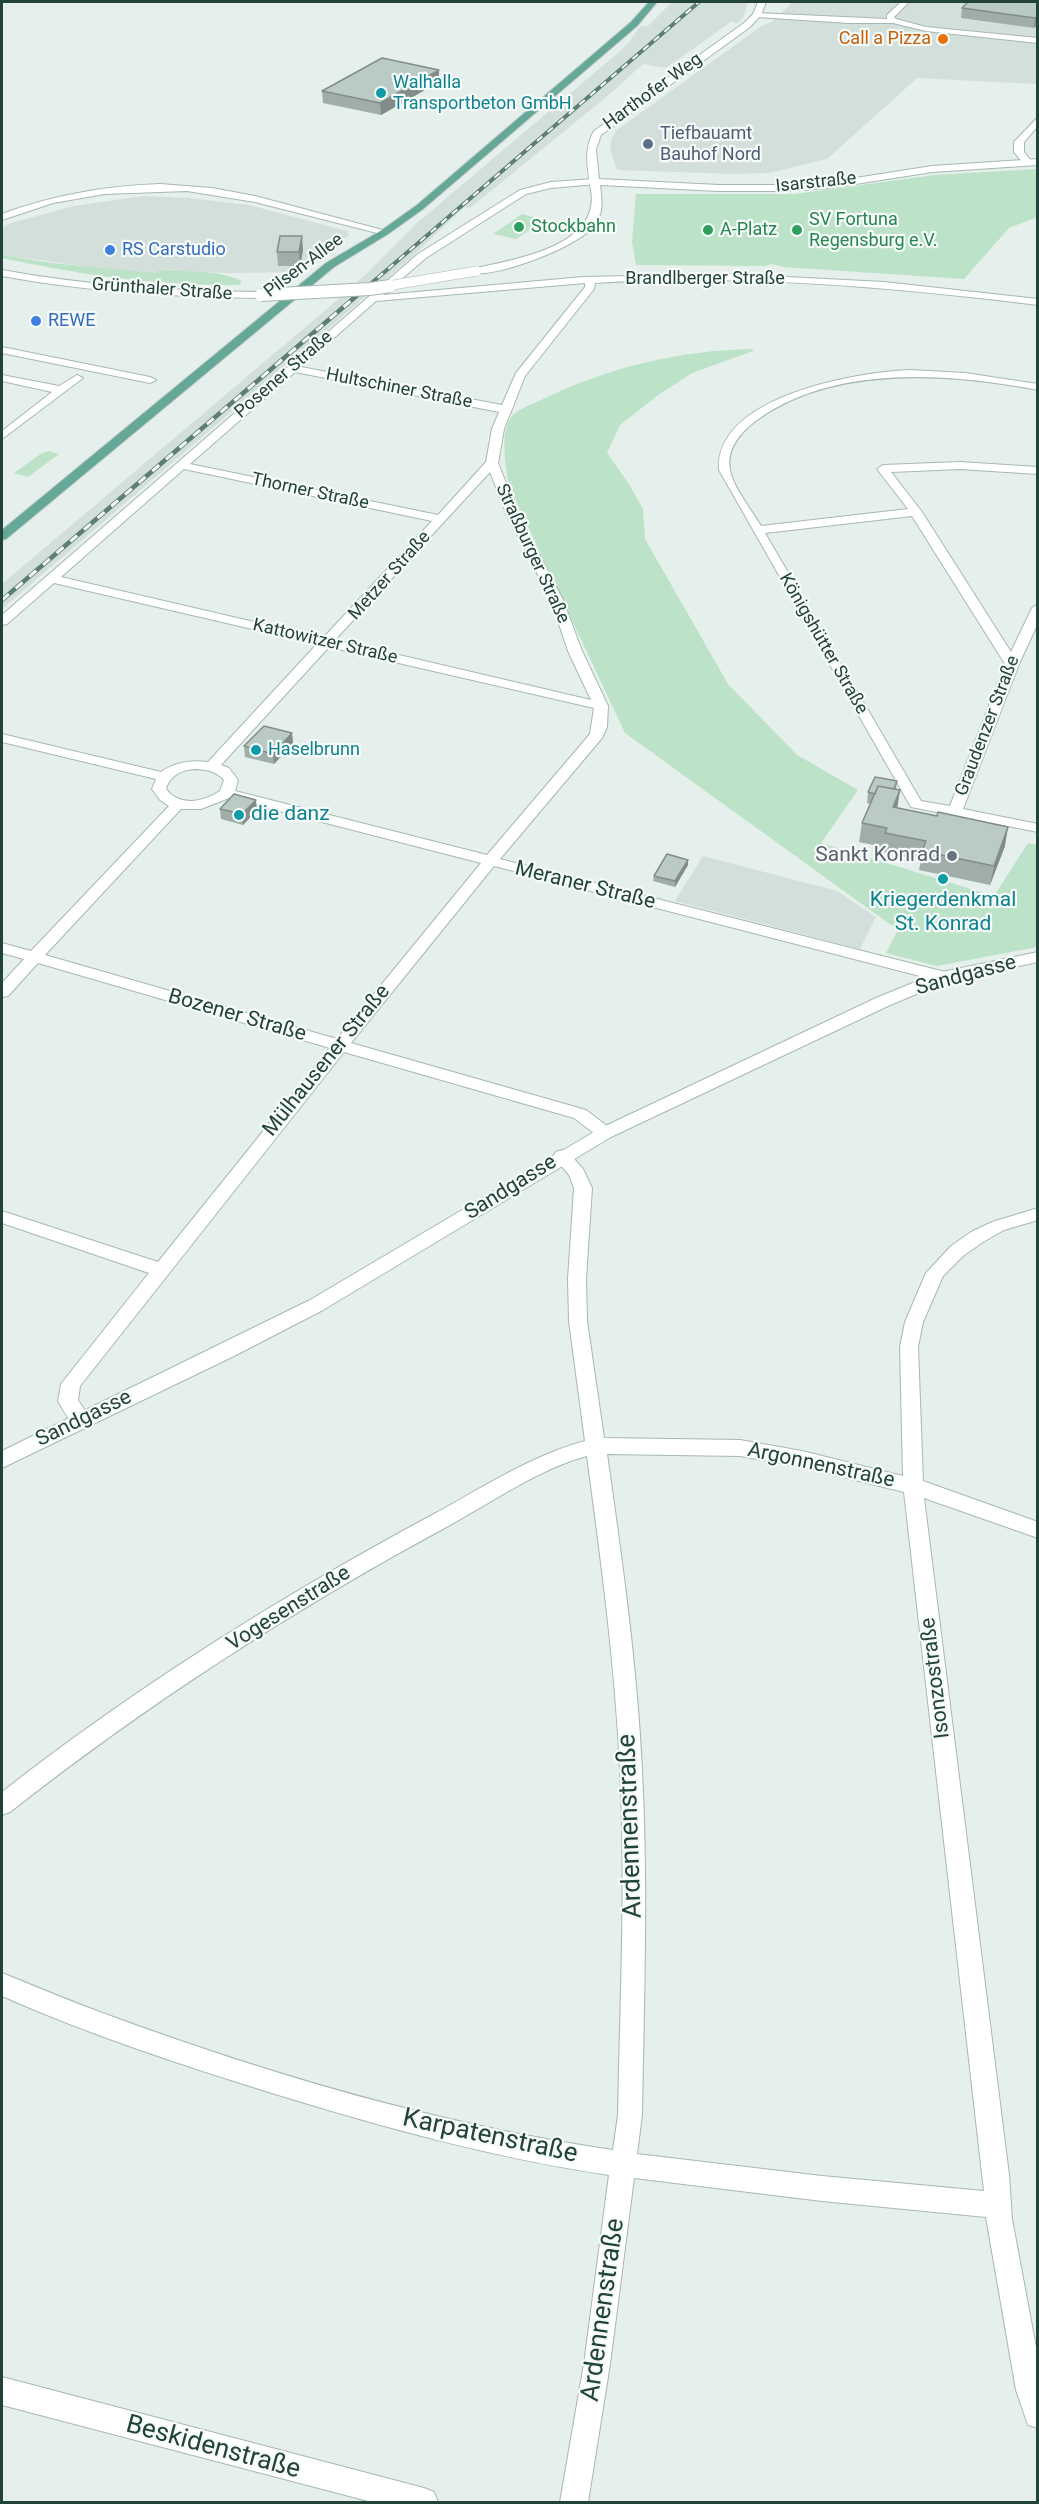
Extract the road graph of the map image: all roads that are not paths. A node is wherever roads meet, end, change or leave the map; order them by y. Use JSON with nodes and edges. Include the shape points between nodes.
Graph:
{"nodes":[{"id":1,"x":653,"y":2,"type":"edge"},
{"id":2,"x":762,"y":2,"type":"edge"},
{"id":3,"x":904,"y":2,"type":"edge"},
{"id":4,"x":756,"y":15,"type":"junction"},
{"id":5,"x":893,"y":21,"type":"junction"},
{"id":6,"x":1038,"y":41,"type":"edge"},
{"id":7,"x":1038,"y":120,"type":"edge"},
{"id":8,"x":1027,"y":162,"type":"junction"},
{"id":9,"x":1038,"y":162,"type":"edge"},
{"id":10,"x":594,"y":182,"type":"junction"},
{"id":11,"x":2,"y":218,"type":"edge"},
{"id":12,"x":385,"y":232,"type":"junction"},
{"id":13,"x":2,"y":268,"type":"edge"},
{"id":14,"x":477,"y":271,"type":"joint"},
{"id":15,"x":2,"y":273,"type":"edge"},
{"id":16,"x":590,"y":280,"type":"junction"},
{"id":17,"x":63,"y":282,"type":"junction"},
{"id":18,"x":373,"y":298,"type":"junction"},
{"id":19,"x":1038,"y":302,"type":"edge"},
{"id":20,"x":2,"y":350,"type":"edge"},
{"id":21,"x":292,"y":368,"type":"junction"},
{"id":22,"x":2,"y":378,"type":"edge"},
{"id":23,"x":77,"y":378,"type":"dead end"},
{"id":24,"x":150,"y":380,"type":"dead end"},
{"id":25,"x":1038,"y":387,"type":"edge"},
{"id":26,"x":60,"y":390,"type":"junction"},
{"id":27,"x":506,"y":409,"type":"junction"},
{"id":28,"x":4,"y":431,"type":"edge"},
{"id":29,"x":492,"y":463,"type":"junction"},
{"id":30,"x":180,"y":465,"type":"junction"},
{"id":31,"x":1038,"y":471,"type":"edge"},
{"id":32,"x":916,"y":512,"type":"junction"},
{"id":33,"x":441,"y":519,"type":"junction"},
{"id":34,"x":758,"y":530,"type":"junction"},
{"id":35,"x":2,"y":536,"type":"edge"},
{"id":36,"x":50,"y":578,"type":"junction"},
{"id":37,"x":1038,"y":608,"type":"edge"},
{"id":38,"x":2,"y":621,"type":"edge"},
{"id":39,"x":328,"y":643,"type":"junction"},
{"id":40,"x":1012,"y":664,"type":"junction"},
{"id":41,"x":601,"y":706,"type":"junction"},
{"id":42,"x":2,"y":738,"type":"edge"},
{"id":43,"x":212,"y":766,"type":"junction"},
{"id":44,"x":164,"y":777,"type":"junction"},
{"id":45,"x":227,"y":793,"type":"junction"},
{"id":46,"x":177,"y":805,"type":"junction"},
{"id":47,"x":955,"y":812,"type":"junction"},
{"id":48,"x":1038,"y":828,"type":"edge"},
{"id":49,"x":488,"y":861,"type":"junction"},
{"id":50,"x":2,"y":948,"type":"edge"},
{"id":51,"x":34,"y":957,"type":"junction"},
{"id":52,"x":1038,"y":957,"type":"edge"},
{"id":53,"x":943,"y":977,"type":"junction"},
{"id":54,"x":2,"y":992,"type":"edge"},
{"id":55,"x":339,"y":1045,"type":"junction"},
{"id":56,"x":605,"y":1133,"type":"junction"},
{"id":57,"x":562,"y":1156,"type":"junction"},
{"id":58,"x":1038,"y":1214,"type":"edge"},
{"id":59,"x":2,"y":1217,"type":"edge"},
{"id":60,"x":162,"y":1270,"type":"junction"},
{"id":61,"x":81,"y":1420,"type":"junction"},
{"id":62,"x":596,"y":1446,"type":"junction"},
{"id":63,"x":2,"y":1460,"type":"edge"},
{"id":64,"x":913,"y":1486,"type":"junction"},
{"id":65,"x":1038,"y":1530,"type":"edge"},
{"id":66,"x":2,"y":1805,"type":"edge"},
{"id":67,"x":2,"y":1984,"type":"edge"},
{"id":68,"x":625,"y":2164,"type":"junction"},
{"id":69,"x":998,"y":2205,"type":"junction"},
{"id":70,"x":2,"y":2391,"type":"edge"},
{"id":71,"x":1038,"y":2415,"type":"edge"},
{"id":72,"x":424,"y":2502,"type":"edge"},
{"id":73,"x":574,"y":2502,"type":"edge"}],
"edges":[{"from":1,"to":12,"type":"main road","name":"Pilsen-Allee","via":[[581,70],[448,184]]},
{"from":2,"to":4,"type":"street","name":"Harthofer Weg"},
{"from":3,"to":5,"type":"street","via":[[890,17]]},
{"from":4,"to":5,"type":"street"},
{"from":4,"to":10,"type":"street","name":"Harthofer Weg","via":[[597,133],[592,145]]},
{"from":5,"to":6,"type":"street","via":[[926,29]]},
{"from":7,"to":8,"type":"street","via":[[1019,142],[1019,152]]},
{"from":8,"to":9,"type":"street","name":"Isarstraße"},
{"from":8,"to":10,"type":"street","name":"Isarstraße","via":[[932,169],[787,188]]},
{"from":10,"to":14,"type":"street","name":"Harthofer Weg","via":[[598,208],[580,234],[522,260]]},
{"from":10,"to":18,"type":"street","name":"Posener Straße","via":[[551,185],[512,198],[422,256]]},
{"from":11,"to":12,"type":"street","via":[[39,204],[75,197],[175,188],[230,194]]},
{"from":12,"to":35,"type":"main road","name":"Pilsen-Allee","via":[[330,265]]},
{"from":13,"to":17,"type":"street","name":"Grünthaler Straße"},
{"from":14,"to":17,"type":"street","name":"Grünthaler Straße","bridge":true,"via":[[370,289],[261,295],[180,294]]},
{"from":15,"to":17,"type":"street","name":"Grünthaler Straße"},
{"from":16,"to":18,"type":"street","name":"Brandlberger Straße"},
{"from":16,"to":19,"type":"street","name":"Brandlberger Straße","via":[[706,277],[869,283]]},
{"from":16,"to":27,"type":"street","name":"Straßburger Straße","via":[[590,286],[520,375]]},
{"from":18,"to":21,"type":"street","name":"Posener Straße"},
{"from":20,"to":24,"type":"street"},
{"from":21,"to":27,"type":"street","name":"Hultschiner Straße"},
{"from":21,"to":30,"type":"street","name":"Posener Straße"},
{"from":22,"to":26,"type":"street"},
{"from":23,"to":26,"type":"street"},
{"from":25,"to":34,"type":"street","name":"Königshütter Straße","via":[[953,374],[865,376],[799,394],[759,413],[732,437],[723,465]]},
{"from":26,"to":28,"type":"street"},
{"from":27,"to":29,"type":"street","name":"Straßburger Straße","via":[[494,442]]},
{"from":29,"to":33,"type":"street","name":"Metzer Straße"},
{"from":29,"to":41,"type":"street","name":"Straßburger Straße","via":[[513,515],[557,600]]},
{"from":30,"to":33,"type":"street","name":"Thorner Straße"},
{"from":30,"to":36,"type":"street","name":"Posener Straße"},
{"from":31,"to":32,"type":"street","via":[[946,464],[883,469]]},
{"from":32,"to":34,"type":"street"},
{"from":32,"to":40,"type":"street"},
{"from":33,"to":39,"type":"street","name":"Metzer Straße"},
{"from":34,"to":47,"type":"street","name":"Königshütter Straße","via":[[916,804]]},
{"from":36,"to":38,"type":"street","name":"Posener Straße"},
{"from":36,"to":39,"type":"street","name":"Kattowitzer Straße"},
{"from":37,"to":40,"type":"street","name":"Graudenzer Straße"},
{"from":39,"to":41,"type":"street","name":"Kattowitzer Straße"},
{"from":39,"to":43,"type":"street","name":"Metzer Straße"},
{"from":40,"to":47,"type":"street","name":"Graudenzer Straße"},
{"from":41,"to":49,"type":"street","name":"Mülhausener Straße","via":[[597,735]]},
{"from":42,"to":44,"type":"street"},
{"from":43,"to":44,"type":"street","via":[[191,765]]},
{"from":43,"to":45,"type":"street","via":[[231,780]]},
{"from":44,"to":46,"type":"street","via":[[159,789]]},
{"from":45,"to":46,"type":"street","via":[[211,803]]},
{"from":45,"to":49,"type":"street","name":"Meraner Straße"},
{"from":46,"to":51,"type":"street"},
{"from":47,"to":48,"type":"street"},
{"from":49,"to":53,"type":"street","name":"Meraner Straße"},
{"from":49,"to":55,"type":"street","name":"Mülhausener Straße"},
{"from":50,"to":51,"type":"street","name":"Bozener Straße"},
{"from":51,"to":54,"type":"street"},
{"from":51,"to":55,"type":"street","name":"Bozener Straße"},
{"from":52,"to":53,"type":"street","name":"Sandgasse"},
{"from":53,"to":56,"type":"street","name":"Sandgasse"},
{"from":55,"to":56,"type":"street","name":"Bozener Straße","via":[[580,1114]]},
{"from":55,"to":60,"type":"street","name":"Mülhausener Straße"},
{"from":56,"to":57,"type":"street","name":"Sandgasse"},
{"from":57,"to":61,"type":"street","name":"Sandgasse","via":[[271,1330]]},
{"from":57,"to":62,"type":"street","name":"Ardennenstraße","via":[[577,1173],[583,1188],[578,1321]]},
{"from":58,"to":64,"type":"street","name":"Isonzostraße","via":[[998,1226],[957,1251],[935,1273],[922,1299],[909,1347]]},
{"from":59,"to":60,"type":"street"},
{"from":60,"to":61,"type":"street","name":"Mülhausener Straße","via":[[71,1384],[68,1401]]},
{"from":61,"to":63,"type":"street","name":"Sandgasse"},
{"from":62,"to":64,"type":"street","name":"Argonnenstraße","via":[[740,1448]]},
{"from":62,"to":66,"type":"street","name":"Vogesenstraße","via":[[569,1453],[363,1562],[170,1683]]},
{"from":62,"to":68,"type":"street","name":"Ardennenstraße","via":[[622,1651],[631,1780],[633,2011]]},
{"from":64,"to":65,"type":"street","name":"Argonnenstraße"},
{"from":64,"to":69,"type":"street","name":"Isonzostraße"},
{"from":67,"to":68,"type":"street","name":"Karpatenstraße","via":[[114,2031],[331,2099],[530,2150]]},
{"from":68,"to":69,"type":"street","name":"Karpatenstraße","via":[[728,2179]]},
{"from":68,"to":73,"type":"street","name":"Ardennenstraße"},
{"from":69,"to":71,"type":"street","name":"Isonzostraße","via":[[1030,2390]]},
{"from":70,"to":72,"type":"street","name":"Beskidenstraße"}]}
